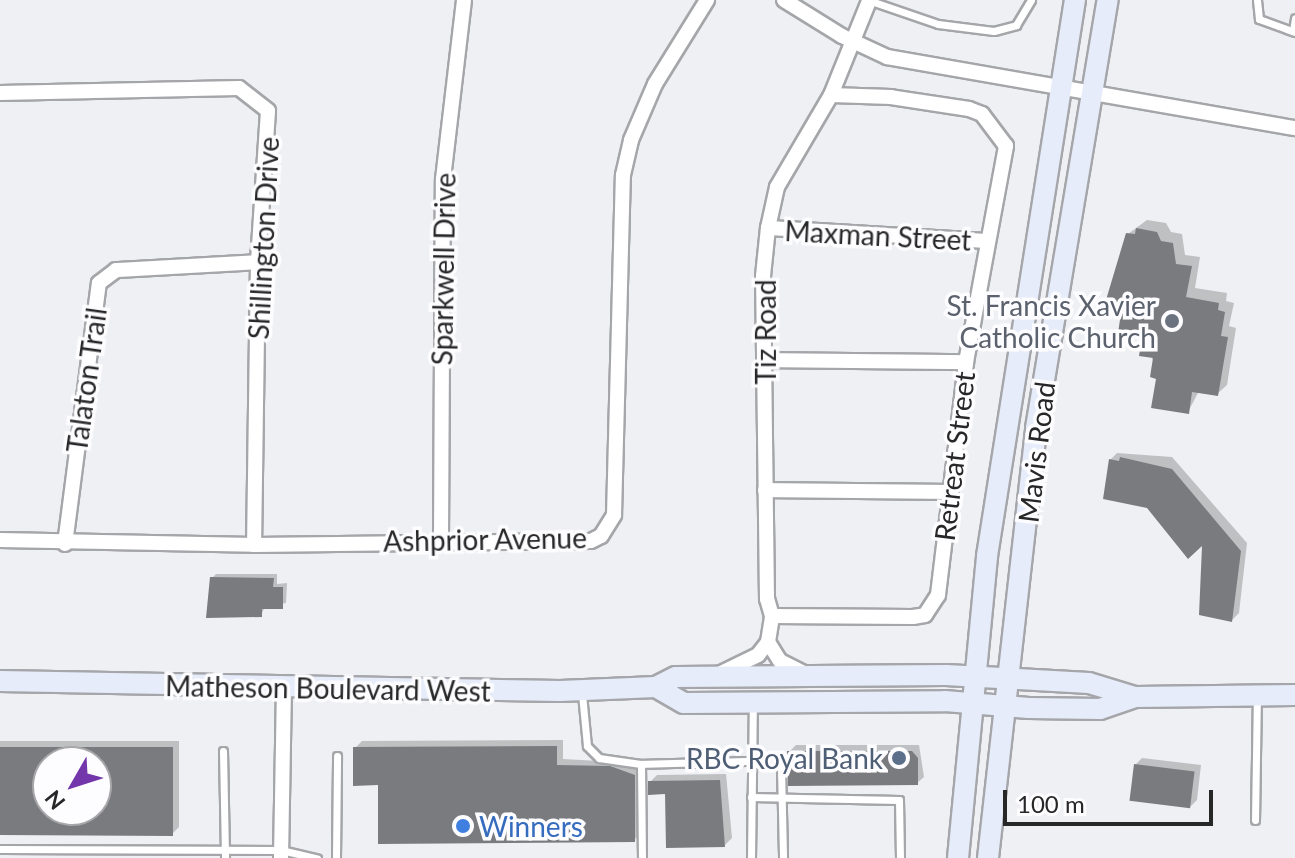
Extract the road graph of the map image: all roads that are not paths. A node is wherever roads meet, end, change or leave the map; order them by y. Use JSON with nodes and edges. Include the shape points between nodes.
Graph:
{"nodes":[{"id":1,"x":464,"y":0,"type":"edge"},
{"id":2,"x":707,"y":0,"type":"edge"},
{"id":3,"x":784,"y":0,"type":"edge"},
{"id":4,"x":869,"y":0,"type":"edge"},
{"id":5,"x":1031,"y":0,"type":"edge"},
{"id":6,"x":1075,"y":0,"type":"edge"},
{"id":7,"x":1108,"y":0,"type":"edge"},
{"id":8,"x":1257,"y":0,"type":"edge"},
{"id":9,"x":1295,"y":18,"type":"edge"},
{"id":10,"x":1294,"y":31,"type":"edge"},
{"id":11,"x":853,"y":41,"type":"junction"},
{"id":12,"x":1057,"y":90,"type":"junction"},
{"id":13,"x":0,"y":93,"type":"edge"},
{"id":14,"x":1089,"y":94,"type":"junction"},
{"id":15,"x":831,"y":95,"type":"junction"},
{"id":16,"x":1295,"y":128,"type":"edge"},
{"id":17,"x":768,"y":228,"type":"junction"},
{"id":18,"x":988,"y":241,"type":"junction"},
{"id":19,"x":258,"y":262,"type":"junction"},
{"id":20,"x":764,"y":360,"type":"junction"},
{"id":21,"x":966,"y":362,"type":"junction"},
{"id":22,"x":765,"y":490,"type":"junction"},
{"id":23,"x":947,"y":492,"type":"junction"},
{"id":24,"x":441,"y":539,"type":"junction"},
{"id":25,"x":0,"y":540,"type":"edge"},
{"id":26,"x":65,"y":544,"type":"junction"},
{"id":27,"x":254,"y":545,"type":"junction"},
{"id":28,"x":772,"y":616,"type":"junction"},
{"id":29,"x":768,"y":642,"type":"junction"},
{"id":30,"x":810,"y":675,"type":"junction"},
{"id":31,"x":974,"y":677,"type":"junction"},
{"id":32,"x":710,"y":678,"type":"junction"},
{"id":33,"x":1008,"y":679,"type":"junction"},
{"id":34,"x":0,"y":681,"type":"edge"},
{"id":35,"x":656,"y":687,"type":"junction"},
{"id":36,"x":284,"y":689,"type":"junction"},
{"id":37,"x":582,"y":691,"type":"junction"},
{"id":38,"x":1295,"y":695,"type":"edge"},
{"id":39,"x":1258,"y":696,"type":"junction"},
{"id":40,"x":1135,"y":697,"type":"junction"},
{"id":41,"x":753,"y":703,"type":"junction"},
{"id":42,"x":973,"y":704,"type":"junction"},
{"id":43,"x":1004,"y":706,"type":"junction"},
{"id":44,"x":223,"y":751,"type":"dead end"},
{"id":45,"x":337,"y":756,"type":"dead end"},
{"id":46,"x":751,"y":761,"type":"junction"},
{"id":47,"x":641,"y":764,"type":"junction"},
{"id":48,"x":781,"y":767,"type":"dead end"},
{"id":49,"x":751,"y":797,"type":"junction"},
{"id":50,"x":780,"y":798,"type":"junction"},
{"id":51,"x":1255,"y":820,"type":"dead end"},
{"id":52,"x":0,"y":849,"type":"edge"},
{"id":53,"x":226,"y":854,"type":"edge"},
{"id":54,"x":281,"y":854,"type":"edge"},
{"id":55,"x":317,"y":858,"type":"edge"},
{"id":56,"x":336,"y":858,"type":"edge"},
{"id":57,"x":642,"y":858,"type":"edge"},
{"id":58,"x":751,"y":858,"type":"edge"},
{"id":59,"x":783,"y":858,"type":"edge"},
{"id":60,"x":900,"y":858,"type":"edge"},
{"id":61,"x":958,"y":858,"type":"edge"},
{"id":62,"x":988,"y":858,"type":"edge"}],
"edges":[{"from":1,"to":24,"type":"street","name":"Sparkwell Drive","via":[[442,191]]},
{"from":2,"to":24,"type":"street","name":"Ashprior Avenue","via":[[655,84],[631,140],[623,175],[614,515],[609,530],[591,541]]},
{"from":3,"to":11,"type":"street"},
{"from":4,"to":5,"type":"lane","via":[[938,24],[994,31],[1016,25]]},
{"from":4,"to":11,"type":"street","name":"Tiz Road"},
{"from":6,"to":12,"type":"street","name":"Mavis Road"},
{"from":7,"to":14,"type":"street","name":"Mavis Road"},
{"from":8,"to":10,"type":"lane","via":[[1259,19]]},
{"from":9,"to":10,"type":"lane"},
{"from":11,"to":12,"type":"street","via":[[887,57]]},
{"from":11,"to":15,"type":"street","name":"Tiz Road"},
{"from":12,"to":14,"type":"street"},
{"from":12,"to":31,"type":"street","name":"Mavis Road","via":[[987,556]]},
{"from":13,"to":19,"type":"street","name":"Shillington Drive","via":[[239,88],[248,92],[268,111],[269,123]]},
{"from":14,"to":16,"type":"street"},
{"from":14,"to":33,"type":"street","name":"Mavis Road","via":[[1036,428]]},
{"from":15,"to":17,"type":"street","name":"Tiz Road","via":[[777,187]]},
{"from":15,"to":18,"type":"street","name":"Retreat Street","via":[[891,97],[982,114],[1006,146]]},
{"from":17,"to":18,"type":"street","name":"Maxman Street"},
{"from":17,"to":20,"type":"street","name":"Tiz Road"},
{"from":18,"to":21,"type":"street","name":"Retreat Street"},
{"from":19,"to":26,"type":"street","name":"Talaton Trail","via":[[116,270],[99,283]]},
{"from":19,"to":27,"type":"street","name":"Shillington Drive"},
{"from":20,"to":21,"type":"street"},
{"from":20,"to":22,"type":"street","name":"Tiz Road"},
{"from":21,"to":23,"type":"street","name":"Retreat Street"},
{"from":22,"to":23,"type":"street"},
{"from":22,"to":28,"type":"street","name":"Tiz Road","via":[[767,599]]},
{"from":23,"to":28,"type":"street","name":"Retreat Street","via":[[938,595],[925,615]]},
{"from":24,"to":27,"type":"street","name":"Ashprior Avenue"},
{"from":25,"to":26,"type":"street","name":"Ashprior Avenue"},
{"from":26,"to":27,"type":"street","name":"Ashprior Avenue"},
{"from":28,"to":29,"type":"street","name":"Tiz Road"},
{"from":29,"to":30,"type":"street","via":[[780,661]]},
{"from":29,"to":32,"type":"street","via":[[750,661]]},
{"from":30,"to":31,"type":"street","name":"Matheson Boulevard West"},
{"from":30,"to":32,"type":"street","name":"Matheson Boulevard West"},
{"from":31,"to":33,"type":"street","name":"Matheson Boulevard West"},
{"from":31,"to":42,"type":"street","name":"Mavis Road"},
{"from":32,"to":35,"type":"street","name":"Matheson Boulevard West","via":[[676,677]]},
{"from":33,"to":40,"type":"street","name":"Matheson Boulevard West","via":[[1089,683]]},
{"from":33,"to":43,"type":"street","name":"Mavis Road"},
{"from":34,"to":36,"type":"street","name":"Matheson Boulevard West"},
{"from":35,"to":37,"type":"street","name":"Matheson Boulevard West"},
{"from":35,"to":41,"type":"street","name":"Matheson Boulevard West","via":[[684,703]]},
{"from":36,"to":37,"type":"street","name":"Matheson Boulevard West"},
{"from":36,"to":54,"type":"street"},
{"from":37,"to":47,"type":"lane","via":[[587,746],[599,758]]},
{"from":38,"to":39,"type":"street","name":"Matheson Boulevard West"},
{"from":39,"to":40,"type":"street","name":"Matheson Boulevard West"},
{"from":39,"to":51,"type":"lane"},
{"from":40,"to":43,"type":"street","name":"Matheson Boulevard West","via":[[1100,709]]},
{"from":41,"to":42,"type":"street","name":"Matheson Boulevard West"},
{"from":41,"to":46,"type":"lane"},
{"from":42,"to":43,"type":"street","name":"Matheson Boulevard West"},
{"from":42,"to":61,"type":"street","name":"Mavis Road"},
{"from":43,"to":62,"type":"street","name":"Mavis Road"},
{"from":44,"to":53,"type":"lane"},
{"from":45,"to":56,"type":"lane"},
{"from":46,"to":47,"type":"lane"},
{"from":46,"to":49,"type":"lane"},
{"from":47,"to":57,"type":"lane"},
{"from":48,"to":50,"type":"lane"},
{"from":49,"to":50,"type":"lane"},
{"from":49,"to":58,"type":"lane"},
{"from":50,"to":59,"type":"lane"},
{"from":50,"to":60,"type":"lane","via":[[899,800]]},
{"from":52,"to":53,"type":"lane"},
{"from":53,"to":54,"type":"lane"},
{"from":54,"to":55,"type":"lane"}]}
